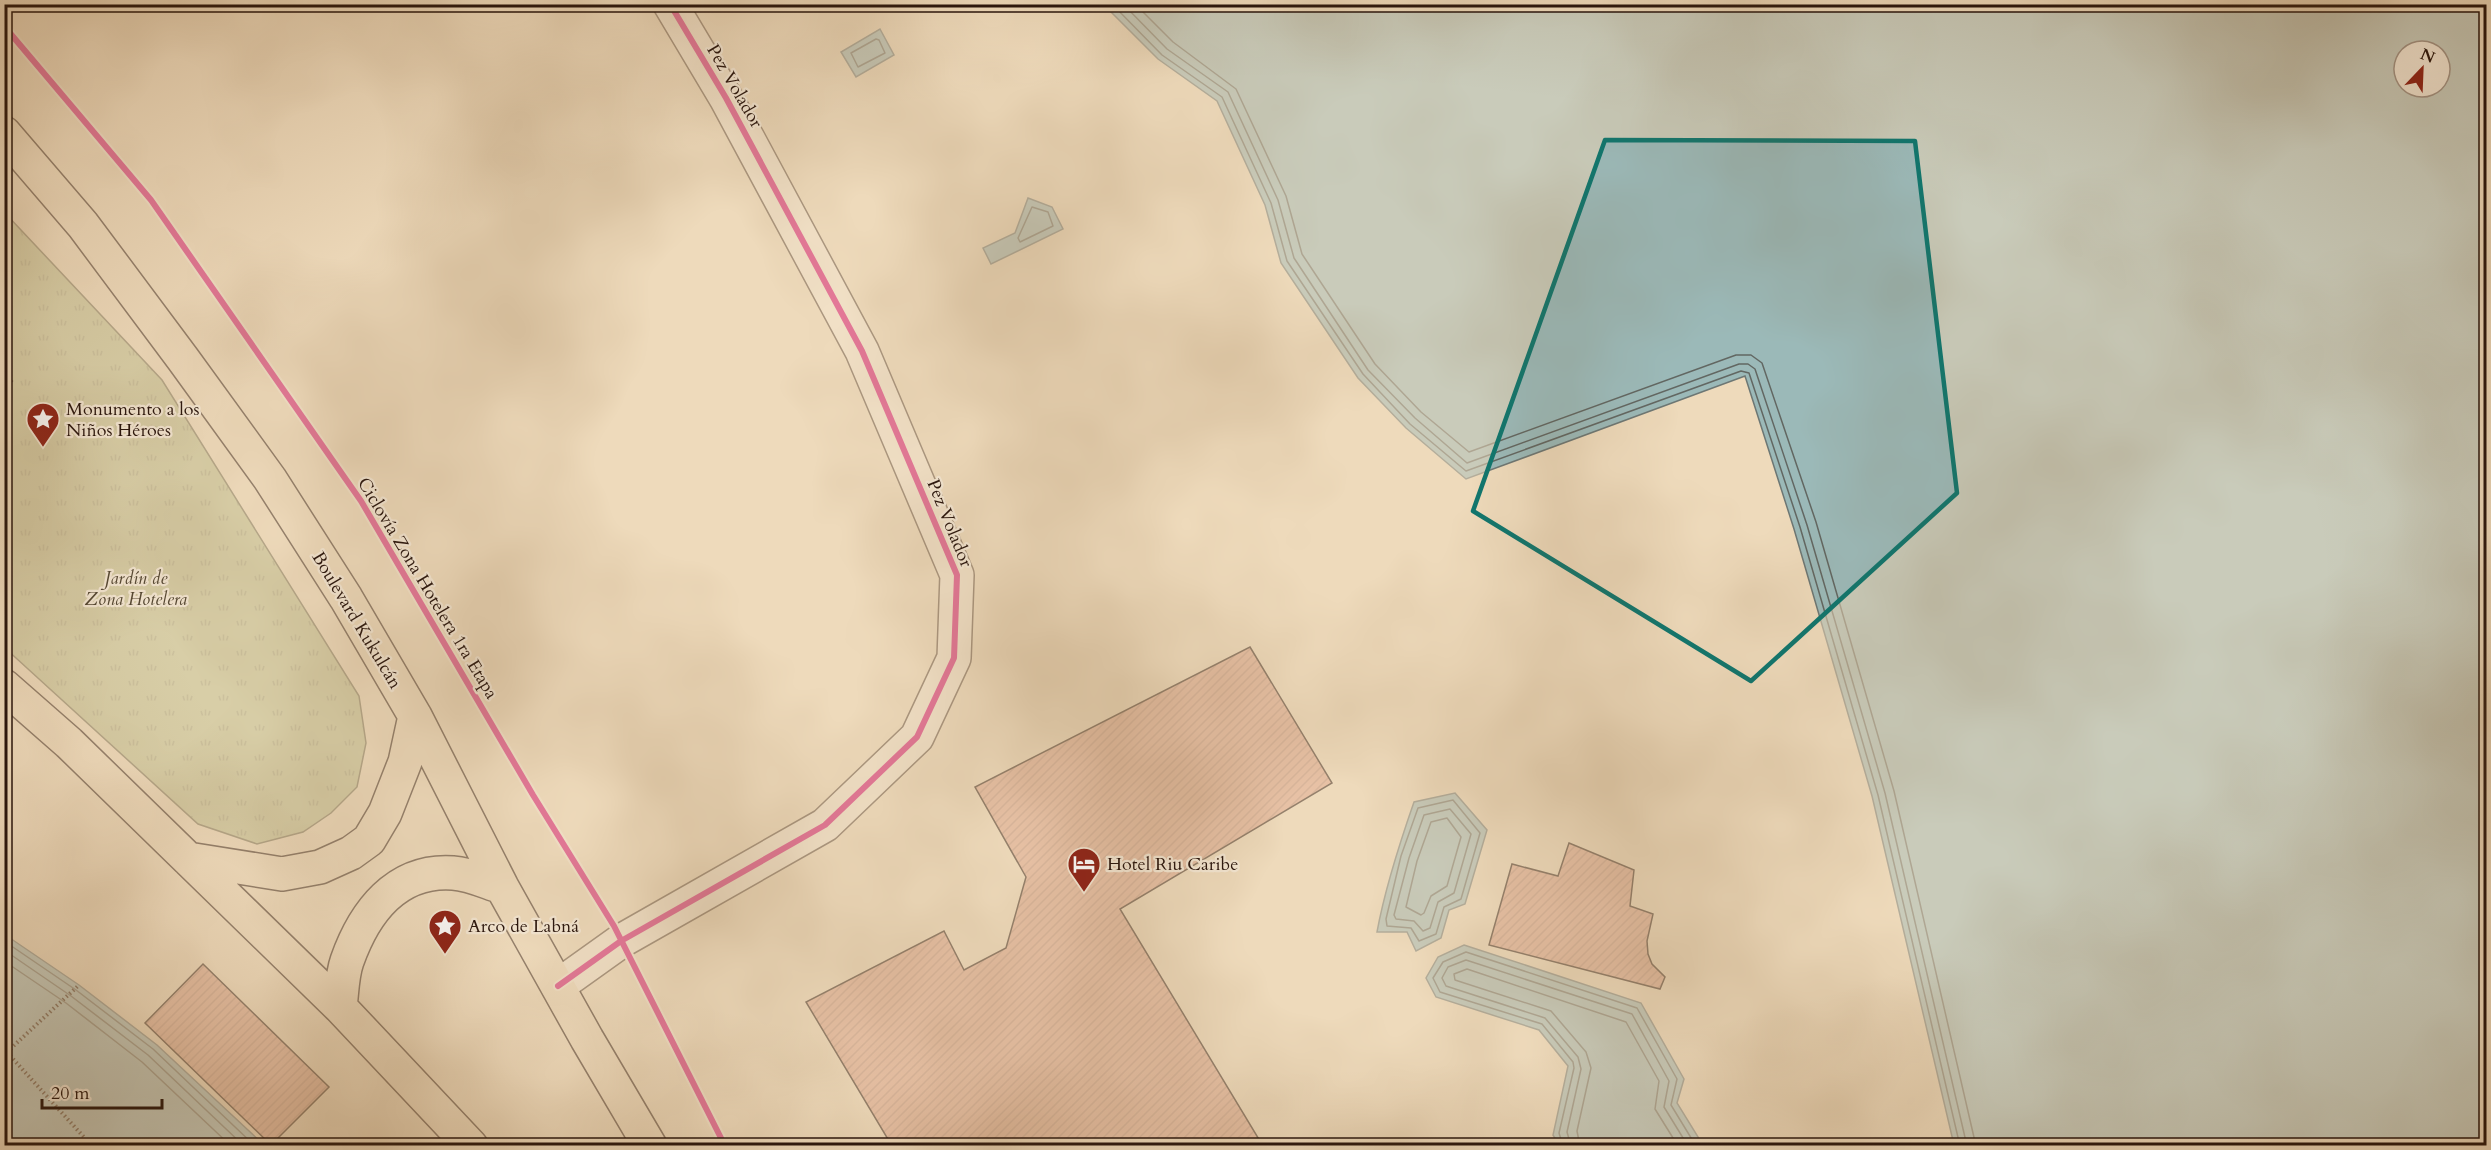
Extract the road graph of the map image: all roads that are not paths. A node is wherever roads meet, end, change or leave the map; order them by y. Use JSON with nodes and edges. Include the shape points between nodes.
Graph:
{"nodes":[{"id":1,"x":670,"y":4,"type":"edge"},
{"id":2,"x":4,"y":133,"type":"edge"},
{"id":3,"x":4,"y":686,"type":"edge"},
{"id":4,"x":415,"y":716,"type":"junction"},
{"id":5,"x":188,"y":859,"type":"junction"},
{"id":6,"x":502,"y":887,"type":"junction"},
{"id":7,"x":558,"y":986,"type":"junction"},
{"id":8,"x":340,"y":1007,"type":"junction"},
{"id":9,"x":471,"y":1146,"type":"edge"},
{"id":10,"x":650,"y":1146,"type":"edge"}],
"edges":[{"from":1,"to":7,"type":"street","name":"Pez Volador","via":[[726,98],[862,351],[957,575],[954,658],[918,737],[825,825],[621,941]]},
{"from":2,"to":4,"type":"main road","name":"Boulevard Kukulcán","via":[[83,225],[270,479]]},
{"from":3,"to":5,"type":"main road"},
{"from":4,"to":5,"type":"main road","via":[[405,762],[385,813],[369,840],[351,853],[320,867],[282,874]]},
{"from":4,"to":6,"type":"main road","name":"Boulevard Kukulcán"},
{"from":5,"to":8,"type":"main road"},
{"from":6,"to":7,"type":"main road","name":"Boulevard Kukulcán"},
{"from":6,"to":8,"type":"main road","via":[[452,873],[413,879],[394,888],[361,929],[347,961]]},
{"from":7,"to":10,"type":"main road","name":"Boulevard Kukulcán"},
{"from":8,"to":9,"type":"main road"}]}
